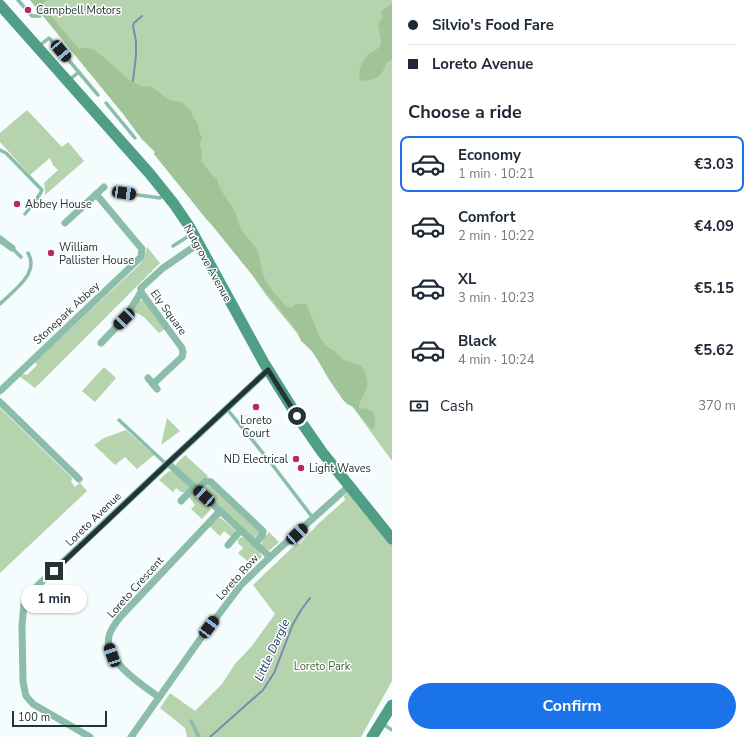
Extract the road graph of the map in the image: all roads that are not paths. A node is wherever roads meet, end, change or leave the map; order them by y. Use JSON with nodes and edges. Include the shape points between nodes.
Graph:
{"nodes":[{"id":1,"x":18,"y":0,"type":"edge"},
{"id":2,"x":0,"y":5,"type":"edge"},
{"id":3,"x":40,"y":16,"type":"dead end"},
{"id":4,"x":38,"y":47,"type":"junction"},
{"id":5,"x":57,"y":47,"type":"dead end"},
{"id":6,"x":61,"y":51,"type":"dead end"},
{"id":7,"x":79,"y":72,"type":"junction"},
{"id":8,"x":68,"y":81,"type":"junction"},
{"id":9,"x":98,"y":95,"type":"dead end"},
{"id":10,"x":106,"y":103,"type":"dead end"},
{"id":11,"x":122,"y":122,"type":"junction"},
{"id":12,"x":115,"y":128,"type":"junction"},
{"id":13,"x":135,"y":138,"type":"dead end"},
{"id":14,"x":0,"y":150,"type":"edge"},
{"id":15,"x":104,"y":187,"type":"dead end"},
{"id":16,"x":124,"y":193,"type":"dead end"},
{"id":17,"x":96,"y":194,"type":"junction"},
{"id":18,"x":165,"y":194,"type":"junction"},
{"id":19,"x":25,"y":214,"type":"dead end"},
{"id":20,"x":66,"y":223,"type":"dead end"},
{"id":21,"x":192,"y":233,"type":"junction"},
{"id":22,"x":0,"y":239,"type":"edge"},
{"id":23,"x":198,"y":244,"type":"junction"},
{"id":24,"x":173,"y":246,"type":"dead end"},
{"id":25,"x":12,"y":248,"type":"joint"},
{"id":26,"x":28,"y":253,"type":"dead end"},
{"id":27,"x":21,"y":257,"type":"dead end"},
{"id":28,"x":141,"y":292,"type":"junction"},
{"id":29,"x":0,"y":304,"type":"edge"},
{"id":30,"x":101,"y":343,"type":"dead end"},
{"id":31,"x":268,"y":370,"type":"junction"},
{"id":32,"x":152,"y":384,"type":"dead end"},
{"id":33,"x":0,"y":391,"type":"edge"},
{"id":34,"x":0,"y":402,"type":"edge"},
{"id":35,"x":227,"y":409,"type":"junction"},
{"id":36,"x":120,"y":420,"type":"dead end"},
{"id":37,"x":168,"y":463,"type":"junction"},
{"id":38,"x":79,"y":479,"type":"dead end"},
{"id":39,"x":349,"y":486,"type":"junction"},
{"id":40,"x":195,"y":488,"type":"junction"},
{"id":41,"x":181,"y":501,"type":"dead end"},
{"id":42,"x":220,"y":511,"type":"junction"},
{"id":43,"x":313,"y":518,"type":"junction"},
{"id":44,"x":241,"y":530,"type":"junction"},
{"id":45,"x":392,"y":539,"type":"edge"},
{"id":46,"x":255,"y":544,"type":"junction"},
{"id":47,"x":228,"y":545,"type":"dead end"},
{"id":48,"x":270,"y":557,"type":"junction"},
{"id":49,"x":159,"y":698,"type":"junction"},
{"id":50,"x":392,"y":705,"type":"edge"},
{"id":51,"x":191,"y":721,"type":"dead end"},
{"id":52,"x":381,"y":722,"type":"junction"},
{"id":53,"x":392,"y":730,"type":"edge"},
{"id":54,"x":90,"y":737,"type":"edge"},
{"id":55,"x":131,"y":737,"type":"edge"},
{"id":56,"x":199,"y":737,"type":"edge"},
{"id":57,"x":372,"y":737,"type":"edge"}],
"edges":[{"from":1,"to":3,"type":"lane","via":[[32,16]]},
{"from":2,"to":4,"type":"main road","name":"Nutgrove Avenue"},
{"from":4,"to":5,"type":"lane","via":[[49,38]]},
{"from":4,"to":8,"type":"main road","name":"Nutgrove Avenue"},
{"from":6,"to":7,"type":"lane"},
{"from":7,"to":8,"type":"lane"},
{"from":7,"to":9,"type":"lane"},
{"from":8,"to":12,"type":"main road","name":"Nutgrove Avenue"},
{"from":10,"to":11,"type":"lane"},
{"from":11,"to":12,"type":"lane"},
{"from":11,"to":13,"type":"lane"},
{"from":12,"to":18,"type":"main road","name":"Nutgrove Avenue"},
{"from":14,"to":19,"type":"lane","via":[[42,190]]},
{"from":15,"to":17,"type":"street"},
{"from":16,"to":18,"type":"lane","via":[[160,198]]},
{"from":17,"to":20,"type":"street"},
{"from":17,"to":33,"type":"street","name":"Stonepark Abbey","via":[[142,249],[141,257]]},
{"from":18,"to":21,"type":"main road","name":"Nutgrove Avenue"},
{"from":21,"to":23,"type":"main road","name":"Nutgrove Avenue"},
{"from":21,"to":24,"type":"lane"},
{"from":22,"to":25,"type":"street"},
{"from":23,"to":28,"type":"street","name":"Ely Square","via":[[143,284]]},
{"from":23,"to":31,"type":"main road","name":"Nutgrove Avenue"},
{"from":25,"to":27,"type":"lane"},
{"from":26,"to":29,"type":"lane","via":[[32,266],[28,276]]},
{"from":28,"to":30,"type":"street","via":[[124,319]]},
{"from":28,"to":32,"type":"street","name":"Ely Square","via":[[183,352],[182,357]]},
{"from":31,"to":35,"type":"street","name":"Loreto Avenue"},
{"from":31,"to":39,"type":"main road","name":"Nutgrove Avenue","via":[[322,452]]},
{"from":34,"to":38,"type":"street"},
{"from":35,"to":37,"type":"street","name":"Loreto Avenue"},
{"from":35,"to":43,"type":"lane"},
{"from":36,"to":37,"type":"lane"},
{"from":37,"to":40,"type":"street"},
{"from":37,"to":54,"type":"street","name":"Loreto Avenue","via":[[34,589],[24,604],[23,682],[26,696],[33,704]]},
{"from":39,"to":43,"type":"street","name":"Loreto Row"},
{"from":39,"to":45,"type":"main road","name":"Nutgrove Avenue"},
{"from":40,"to":41,"type":"street"},
{"from":40,"to":42,"type":"street"},
{"from":40,"to":46,"type":"street","via":[[206,481],[211,482],[263,531]]},
{"from":42,"to":44,"type":"street"},
{"from":42,"to":49,"type":"street","name":"Loreto Crescent","via":[[122,616],[109,635],[108,643],[112,655],[124,670]]},
{"from":43,"to":48,"type":"street","name":"Loreto Row"},
{"from":44,"to":46,"type":"street"},
{"from":44,"to":47,"type":"street"},
{"from":46,"to":48,"type":"street"},
{"from":48,"to":49,"type":"street","name":"Loreto Row","via":[[241,585]]},
{"from":49,"to":55,"type":"street","name":"Loreto Row"},
{"from":50,"to":52,"type":"main road"},
{"from":51,"to":56,"type":"lane"},
{"from":52,"to":53,"type":"lane"},
{"from":52,"to":57,"type":"main road"}]}
